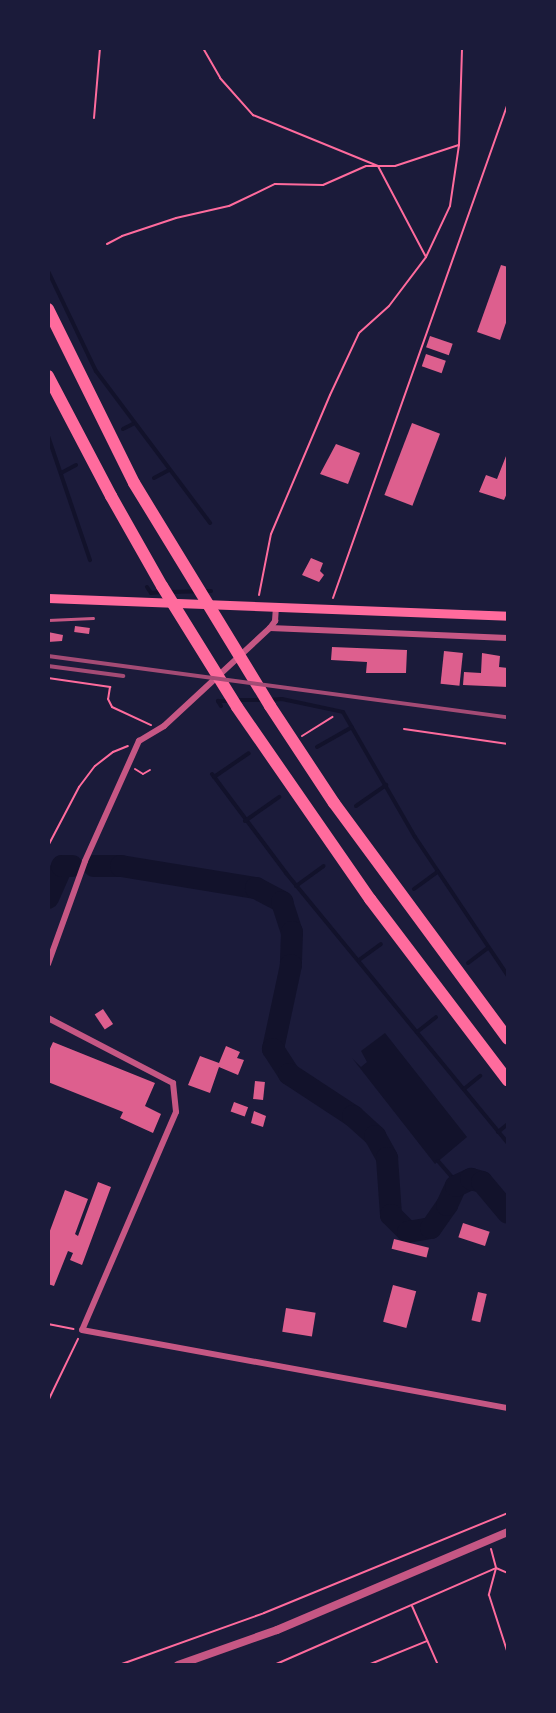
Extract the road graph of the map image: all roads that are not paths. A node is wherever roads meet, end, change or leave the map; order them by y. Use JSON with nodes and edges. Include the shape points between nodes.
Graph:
{"nodes":[{"id":1,"x":48,"y":309,"type":"edge"},
{"id":2,"x":48,"y":376,"type":"edge"},
{"id":3,"x":48,"y":598,"type":"edge"},
{"id":4,"x":276,"y":608,"type":"junction"},
{"id":5,"x":508,"y":616,"type":"edge"},
{"id":6,"x":93,"y":618,"type":"dead end"},
{"id":7,"x":48,"y":620,"type":"edge"},
{"id":8,"x":270,"y":628,"type":"junction"},
{"id":9,"x":508,"y":638,"type":"edge"},
{"id":10,"x":48,"y":964,"type":"edge"},
{"id":11,"x":48,"y":1018,"type":"edge"},
{"id":12,"x":508,"y":1039,"type":"edge"},
{"id":13,"x":508,"y":1081,"type":"edge"},
{"id":14,"x":508,"y":1408,"type":"edge"},
{"id":15,"x":508,"y":1532,"type":"edge"},
{"id":16,"x":178,"y":1665,"type":"edge"}],
"edges":[{"from":1,"to":12,"type":"highway","via":[[134,483],[270,706],[333,803]]},
{"from":2,"to":13,"type":"highway","via":[[162,586],[237,707],[370,899]]},
{"from":3,"to":4,"type":"main road"},
{"from":4,"to":5,"type":"main road"},
{"from":4,"to":8,"type":"street"},
{"from":6,"to":7,"type":"lane"},
{"from":8,"to":9,"type":"street"},
{"from":8,"to":10,"type":"street","via":[[197,697],[138,741],[85,861]]},
{"from":11,"to":14,"type":"street","via":[[173,1083],[176,1112],[82,1330]]},
{"from":15,"to":16,"type":"street","via":[[277,1630]]}]}
